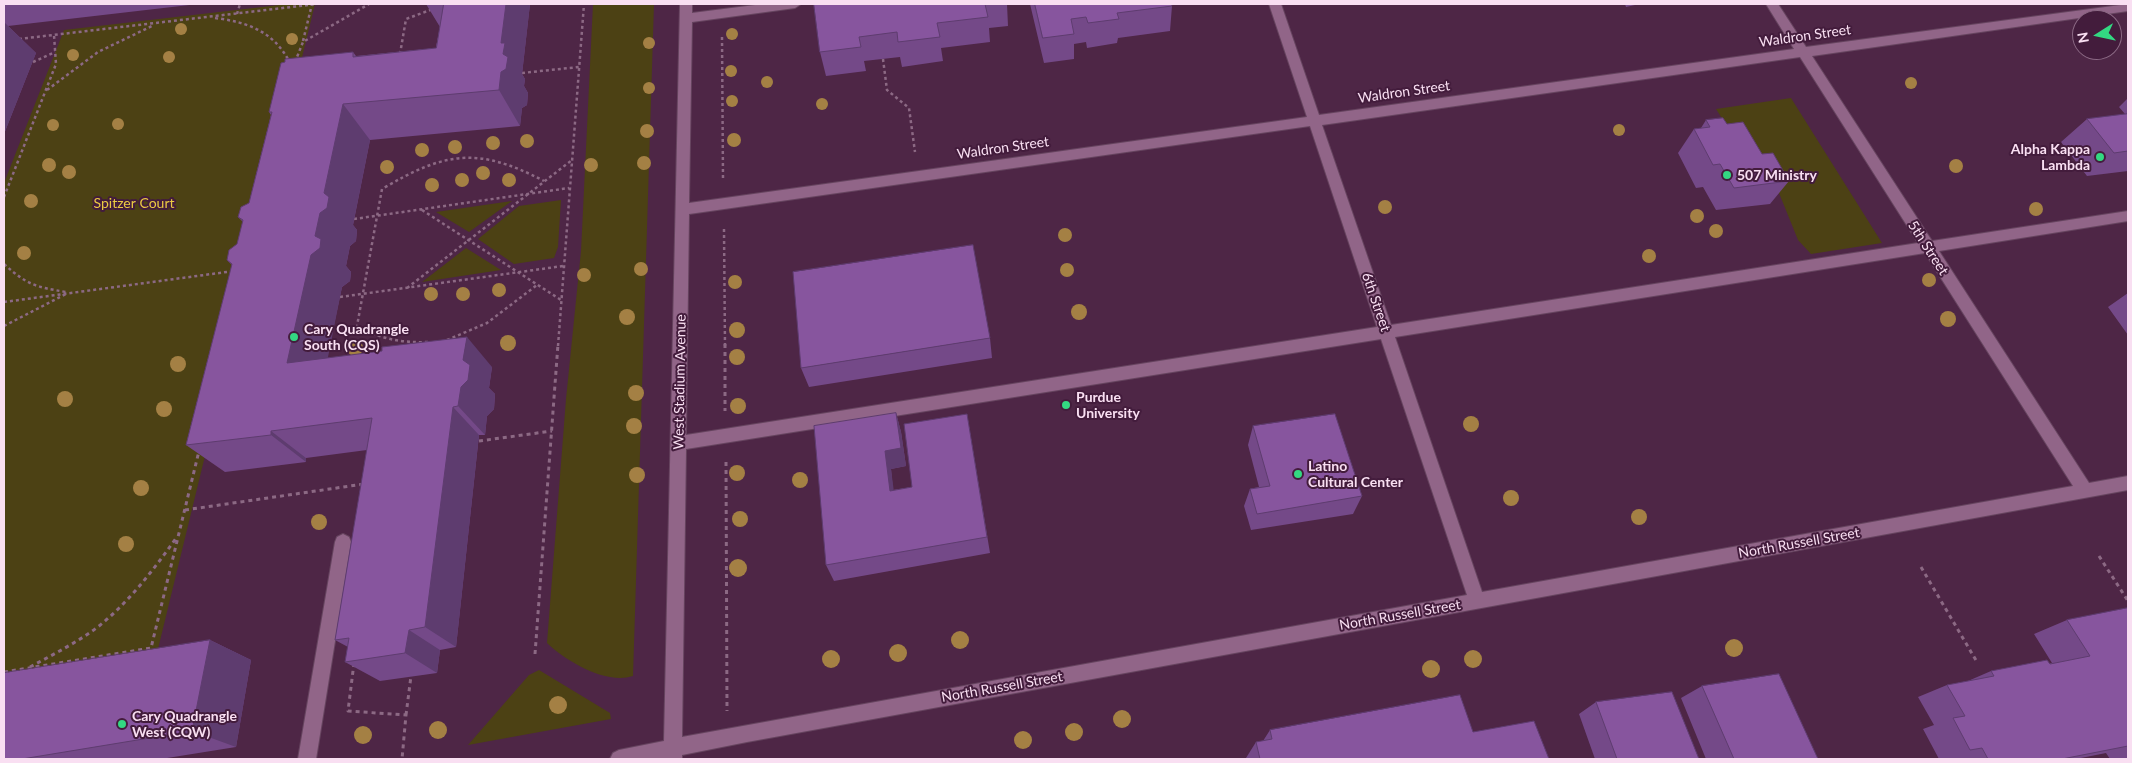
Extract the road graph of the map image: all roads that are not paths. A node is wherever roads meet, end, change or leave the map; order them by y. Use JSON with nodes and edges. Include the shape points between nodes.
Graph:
{"nodes":[{"id":1,"x":686,"y":4,"type":"edge"},
{"id":2,"x":795,"y":4,"type":"edge"},
{"id":3,"x":1276,"y":4,"type":"edge"},
{"id":4,"x":1772,"y":4,"type":"edge"},
{"id":5,"x":2128,"y":7,"type":"edge"},
{"id":6,"x":686,"y":18,"type":"junction"},
{"id":7,"x":1804,"y":53,"type":"junction"},
{"id":8,"x":1315,"y":121,"type":"junction"},
{"id":9,"x":684,"y":209,"type":"junction"},
{"id":10,"x":2128,"y":216,"type":"edge"},
{"id":11,"x":1928,"y":248,"type":"junction"},
{"id":12,"x":1386,"y":332,"type":"junction"},
{"id":13,"x":678,"y":443,"type":"junction"},
{"id":14,"x":2128,"y":483,"type":"edge"},
{"id":15,"x":2085,"y":491,"type":"junction"},
{"id":16,"x":343,"y":542,"type":"dead end"},
{"id":17,"x":1477,"y":601,"type":"junction"},
{"id":18,"x":673,"y":753,"type":"edge"},
{"id":19,"x":307,"y":759,"type":"edge"},
{"id":20,"x":620,"y":759,"type":"edge"}],
"edges":[{"from":1,"to":6,"type":"street","name":"West Stadium Avenue"},
{"from":2,"to":6,"type":"street"},
{"from":3,"to":8,"type":"street","name":"6th Street"},
{"from":4,"to":7,"type":"street","name":"5th Street"},
{"from":5,"to":7,"type":"street","name":"Waldron Street"},
{"from":6,"to":9,"type":"street","name":"West Stadium Avenue"},
{"from":7,"to":8,"type":"street","name":"Waldron Street"},
{"from":7,"to":11,"type":"street","name":"5th Street"},
{"from":8,"to":9,"type":"street","name":"Waldron Street"},
{"from":8,"to":12,"type":"street","name":"6th Street"},
{"from":9,"to":13,"type":"street","name":"West Stadium Avenue"},
{"from":10,"to":11,"type":"street"},
{"from":11,"to":12,"type":"street"},
{"from":11,"to":15,"type":"street","name":"5th Street"},
{"from":12,"to":13,"type":"street"},
{"from":12,"to":17,"type":"street","name":"6th Street"},
{"from":13,"to":18,"type":"street","name":"West Stadium Avenue"},
{"from":14,"to":15,"type":"street","name":"North Russell Street"},
{"from":15,"to":17,"type":"street","name":"North Russell Street"},
{"from":16,"to":19,"type":"street"},
{"from":17,"to":18,"type":"street","name":"North Russell Street","via":[[727,737]]},
{"from":18,"to":20,"type":"street","name":"North Russell Street"}]}
